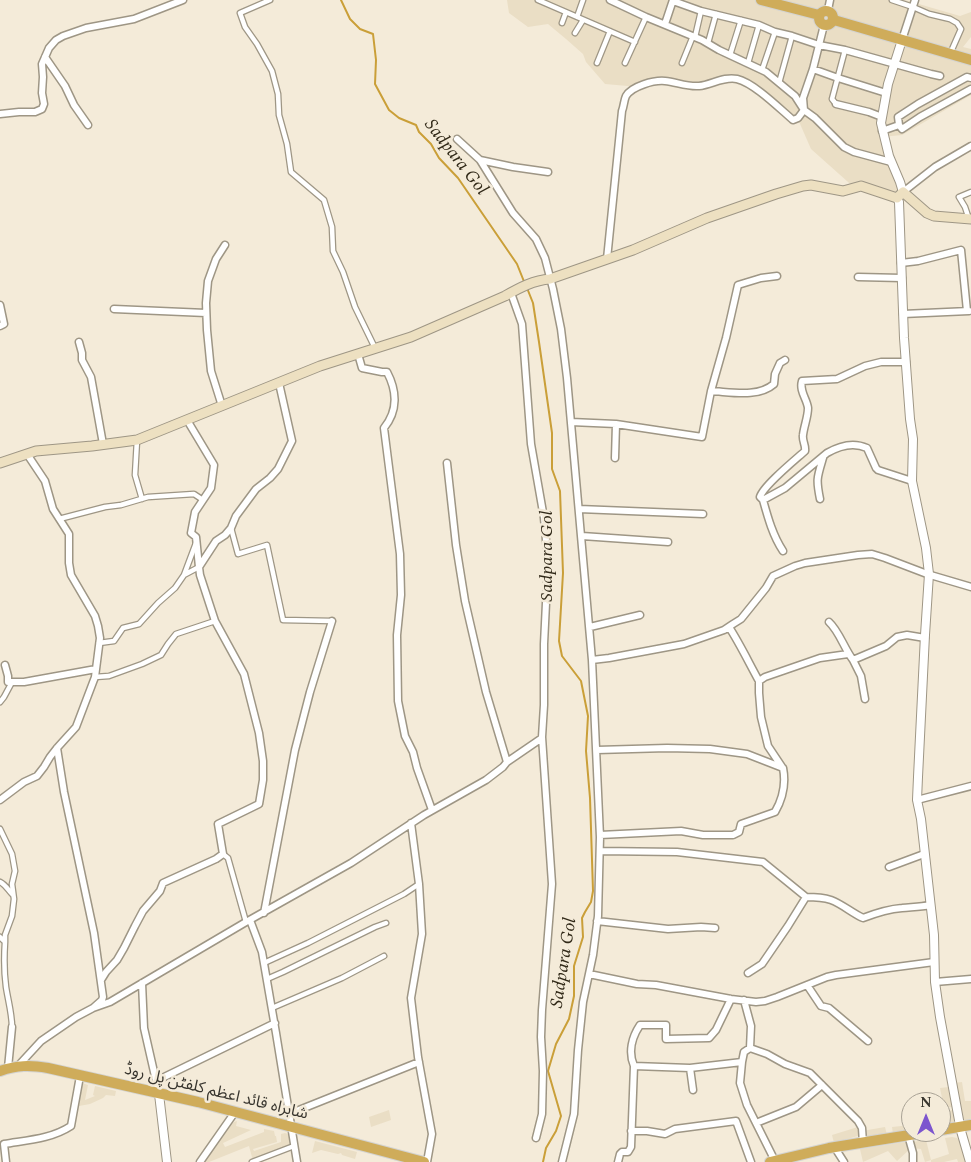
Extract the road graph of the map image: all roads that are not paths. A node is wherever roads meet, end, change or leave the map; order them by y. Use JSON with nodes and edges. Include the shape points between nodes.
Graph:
{"nodes":[{"id":1,"x":183,"y":0,"type":"edge"},
{"id":2,"x":270,"y":0,"type":"edge"},
{"id":3,"x":538,"y":0,"type":"edge"},
{"id":4,"x":583,"y":0,"type":"edge"},
{"id":5,"x":610,"y":0,"type":"edge"},
{"id":6,"x":761,"y":0,"type":"edge"},
{"id":7,"x":892,"y":0,"type":"edge"},
{"id":8,"x":673,"y":1,"type":"edge"},
{"id":9,"x":915,"y":2,"type":"edge"},
{"id":10,"x":701,"y":11,"type":"junction"},
{"id":11,"x":566,"y":12,"type":"junction"},
{"id":12,"x":825,"y":13,"type":"edge"},
{"id":13,"x":716,"y":14,"type":"junction"},
{"id":14,"x":577,"y":17,"type":"junction"},
{"id":15,"x":646,"y":17,"type":"junction"},
{"id":16,"x":583,"y":20,"type":"junction"},
{"id":17,"x":741,"y":20,"type":"junction"},
{"id":18,"x":562,"y":23,"type":"dead end"},
{"id":19,"x":665,"y":24,"type":"junction"},
{"id":20,"x":759,"y":25,"type":"junction"},
{"id":21,"x":610,"y":31,"type":"junction"},
{"id":22,"x":775,"y":32,"type":"junction"},
{"id":23,"x":576,"y":33,"type":"dead end"},
{"id":24,"x":792,"y":36,"type":"junction"},
{"id":25,"x":694,"y":37,"type":"junction"},
{"id":26,"x":902,"y":40,"type":"junction"},
{"id":27,"x":635,"y":42,"type":"junction"},
{"id":28,"x":708,"y":43,"type":"junction"},
{"id":29,"x":818,"y":45,"type":"junction"},
{"id":30,"x":845,"y":50,"type":"junction"},
{"id":31,"x":950,"y":54,"type":"junction"},
{"id":32,"x":730,"y":56,"type":"junction"},
{"id":33,"x":45,"y":57,"type":"junction"},
{"id":34,"x":971,"y":60,"type":"edge"},
{"id":35,"x":597,"y":63,"type":"dead end"},
{"id":36,"x":625,"y":63,"type":"dead end"},
{"id":37,"x":682,"y":63,"type":"dead end"},
{"id":38,"x":748,"y":63,"type":"junction"},
{"id":39,"x":895,"y":64,"type":"junction"},
{"id":40,"x":813,"y":69,"type":"junction"},
{"id":41,"x":762,"y":70,"type":"junction"},
{"id":42,"x":940,"y":76,"type":"dead end"},
{"id":43,"x":838,"y":78,"type":"junction"},
{"id":44,"x":971,"y":78,"type":"edge"},
{"id":45,"x":779,"y":83,"type":"junction"},
{"id":46,"x":971,"y":89,"type":"edge"},
{"id":47,"x":886,"y":93,"type":"junction"},
{"id":48,"x":836,"y":104,"type":"joint"},
{"id":49,"x":804,"y":110,"type":"junction"},
{"id":50,"x":0,"y":114,"type":"edge"},
{"id":51,"x":882,"y":118,"type":"junction"},
{"id":52,"x":88,"y":125,"type":"dead end"},
{"id":53,"x":899,"y":125,"type":"junction"},
{"id":54,"x":882,"y":131,"type":"junction"},
{"id":55,"x":457,"y":139,"type":"dead end"},
{"id":56,"x":971,"y":146,"type":"edge"},
{"id":57,"x":480,"y":160,"type":"junction"},
{"id":58,"x":891,"y":162,"type":"junction"},
{"id":59,"x":548,"y":172,"type":"dead end"},
{"id":60,"x":971,"y":192,"type":"edge"},
{"id":61,"x":900,"y":195,"type":"junction"},
{"id":62,"x":970,"y":219,"type":"edge"},
{"id":63,"x":225,"y":245,"type":"dead end"},
{"id":64,"x":607,"y":259,"type":"junction"},
{"id":65,"x":901,"y":263,"type":"junction"},
{"id":66,"x":777,"y":276,"type":"dead end"},
{"id":67,"x":858,"y":277,"type":"dead end"},
{"id":68,"x":902,"y":278,"type":"junction"},
{"id":69,"x":550,"y":279,"type":"junction"},
{"id":70,"x":512,"y":292,"type":"junction"},
{"id":71,"x":0,"y":305,"type":"edge"},
{"id":72,"x":114,"y":309,"type":"dead end"},
{"id":73,"x":969,"y":311,"type":"edge"},
{"id":74,"x":206,"y":313,"type":"junction"},
{"id":75,"x":903,"y":314,"type":"junction"},
{"id":76,"x":0,"y":326,"type":"edge"},
{"id":77,"x":78,"y":342,"type":"dead end"},
{"id":78,"x":375,"y":348,"type":"junction"},
{"id":79,"x":358,"y":354,"type":"junction"},
{"id":80,"x":785,"y":360,"type":"dead end"},
{"id":81,"x":906,"y":362,"type":"junction"},
{"id":82,"x":279,"y":383,"type":"junction"},
{"id":83,"x":711,"y":391,"type":"junction"},
{"id":84,"x":222,"y":406,"type":"junction"},
{"id":85,"x":187,"y":420,"type":"junction"},
{"id":86,"x":571,"y":422,"type":"junction"},
{"id":87,"x":616,"y":424,"type":"junction"},
{"id":88,"x":137,"y":440,"type":"junction"},
{"id":89,"x":103,"y":444,"type":"junction"},
{"id":90,"x":28,"y":454,"type":"junction"},
{"id":91,"x":823,"y":456,"type":"junction"},
{"id":92,"x":615,"y":458,"type":"dead end"},
{"id":93,"x":0,"y":463,"type":"edge"},
{"id":94,"x":447,"y":463,"type":"dead end"},
{"id":95,"x":912,"y":480,"type":"junction"},
{"id":96,"x":142,"y":499,"type":"junction"},
{"id":97,"x":820,"y":499,"type":"dead end"},
{"id":98,"x":203,"y":500,"type":"junction"},
{"id":99,"x":763,"y":500,"type":"junction"},
{"id":100,"x":578,"y":509,"type":"junction"},
{"id":101,"x":703,"y":514,"type":"dead end"},
{"id":102,"x":59,"y":519,"type":"junction"},
{"id":103,"x":231,"y":528,"type":"junction"},
{"id":104,"x":582,"y":536,"type":"junction"},
{"id":105,"x":197,"y":540,"type":"junction"},
{"id":106,"x":668,"y":542,"type":"dead end"},
{"id":107,"x":783,"y":552,"type":"dead end"},
{"id":108,"x":199,"y":567,"type":"junction"},
{"id":109,"x":929,"y":574,"type":"junction"},
{"id":110,"x":184,"y":576,"type":"junction"},
{"id":111,"x":971,"y":587,"type":"edge"},
{"id":112,"x":640,"y":615,"type":"dead end"},
{"id":113,"x":215,"y":621,"type":"junction"},
{"id":114,"x":332,"y":621,"type":"joint"},
{"id":115,"x":829,"y":622,"type":"dead end"},
{"id":116,"x":590,"y":627,"type":"junction"},
{"id":117,"x":729,"y":627,"type":"junction"},
{"id":118,"x":925,"y":638,"type":"junction"},
{"id":119,"x":99,"y":642,"type":"junction"},
{"id":120,"x":848,"y":654,"type":"junction"},
{"id":121,"x":592,"y":660,"type":"junction"},
{"id":122,"x":853,"y":660,"type":"junction"},
{"id":123,"x":4,"y":665,"type":"dead end"},
{"id":124,"x":96,"y":669,"type":"junction"},
{"id":125,"x":95,"y":677,"type":"junction"},
{"id":126,"x":759,"y":681,"type":"junction"},
{"id":127,"x":11,"y":684,"type":"dead end"},
{"id":128,"x":865,"y":698,"type":"dead end"},
{"id":129,"x":0,"y":702,"type":"edge"},
{"id":130,"x":542,"y":738,"type":"junction"},
{"id":131,"x":56,"y":748,"type":"junction"},
{"id":132,"x":597,"y":750,"type":"junction"},
{"id":133,"x":507,"y":762,"type":"junction"},
{"id":134,"x":783,"y":768,"type":"junction"},
{"id":135,"x":971,"y":786,"type":"edge"},
{"id":136,"x":0,"y":800,"type":"edge"},
{"id":137,"x":917,"y":800,"type":"junction"},
{"id":138,"x":432,"y":810,"type":"junction"},
{"id":139,"x":411,"y":823,"type":"junction"},
{"id":140,"x":0,"y":828,"type":"edge"},
{"id":141,"x":600,"y":835,"type":"junction"},
{"id":142,"x":600,"y":851,"type":"junction"},
{"id":143,"x":223,"y":854,"type":"junction"},
{"id":144,"x":924,"y":854,"type":"junction"},
{"id":145,"x":889,"y":867,"type":"dead end"},
{"id":146,"x":0,"y":882,"type":"edge"},
{"id":147,"x":419,"y":884,"type":"junction"},
{"id":148,"x":14,"y":895,"type":"junction"},
{"id":149,"x":806,"y":897,"type":"junction"},
{"id":150,"x":930,"y":905,"type":"junction"},
{"id":151,"x":264,"y":913,"type":"junction"},
{"id":152,"x":248,"y":921,"type":"junction"},
{"id":153,"x":598,"y":921,"type":"junction"},
{"id":154,"x":386,"y":923,"type":"dead end"},
{"id":155,"x":716,"y":928,"type":"dead end"},
{"id":156,"x":0,"y":937,"type":"edge"},
{"id":157,"x":4,"y":942,"type":"junction"},
{"id":158,"x":384,"y":956,"type":"dead end"},
{"id":159,"x":934,"y":962,"type":"junction"},
{"id":160,"x":264,"y":963,"type":"junction"},
{"id":161,"x":748,"y":973,"type":"dead end"},
{"id":162,"x":589,"y":974,"type":"junction"},
{"id":163,"x":266,"y":979,"type":"junction"},
{"id":164,"x":101,"y":980,"type":"junction"},
{"id":165,"x":971,"y":980,"type":"edge"},
{"id":166,"x":935,"y":982,"type":"junction"},
{"id":167,"x":142,"y":983,"type":"junction"},
{"id":168,"x":807,"y":985,"type":"junction"},
{"id":169,"x":731,"y":999,"type":"junction"},
{"id":170,"x":744,"y":1000,"type":"junction"},
{"id":171,"x":93,"y":1008,"type":"junction"},
{"id":172,"x":272,"y":1008,"type":"junction"},
{"id":173,"x":275,"y":1023,"type":"junction"},
{"id":174,"x":12,"y":1027,"type":"joint"},
{"id":175,"x":868,"y":1041,"type":"dead end"},
{"id":176,"x":750,"y":1048,"type":"junction"},
{"id":177,"x":419,"y":1062,"type":"junction"},
{"id":178,"x":742,"y":1062,"type":"junction"},
{"id":179,"x":634,"y":1066,"type":"junction"},
{"id":180,"x":8,"y":1068,"type":"edge"},
{"id":181,"x":690,"y":1068,"type":"junction"},
{"id":182,"x":80,"y":1076,"type":"junction"},
{"id":183,"x":156,"y":1081,"type":"junction"},
{"id":184,"x":822,"y":1086,"type":"junction"},
{"id":185,"x":693,"y":1090,"type":"dead end"},
{"id":186,"x":159,"y":1094,"type":"junction"},
{"id":187,"x":234,"y":1112,"type":"junction"},
{"id":188,"x":289,"y":1114,"type":"junction"},
{"id":189,"x":756,"y":1123,"type":"junction"},
{"id":190,"x":966,"y":1126,"type":"edge"},
{"id":191,"x":291,"y":1127,"type":"junction"},
{"id":192,"x":951,"y":1128,"type":"edge"},
{"id":193,"x":631,"y":1131,"type":"junction"},
{"id":194,"x":901,"y":1136,"type":"edge"},
{"id":195,"x":536,"y":1138,"type":"dead end"},
{"id":196,"x":910,"y":1142,"type":"edge"},
{"id":197,"x":862,"y":1143,"type":"junction"},
{"id":198,"x":294,"y":1146,"type":"junction"},
{"id":199,"x":835,"y":1148,"type":"junction"},
{"id":200,"x":395,"y":1159,"type":"edge"},
{"id":201,"x":773,"y":1161,"type":"edge"},
{"id":202,"x":6,"y":1162,"type":"edge"},
{"id":203,"x":167,"y":1162,"type":"edge"},
{"id":204,"x":200,"y":1162,"type":"edge"},
{"id":205,"x":252,"y":1162,"type":"edge"},
{"id":206,"x":296,"y":1162,"type":"edge"},
{"id":207,"x":426,"y":1162,"type":"edge"},
{"id":208,"x":562,"y":1162,"type":"edge"},
{"id":209,"x":618,"y":1162,"type":"edge"},
{"id":210,"x":751,"y":1162,"type":"edge"},
{"id":211,"x":844,"y":1162,"type":"edge"},
{"id":212,"x":913,"y":1162,"type":"edge"},
{"id":213,"x":970,"y":1162,"type":"edge"}],
"edges":[{"from":1,"to":33,"type":"street","via":[[134,19],[63,36],[53,43]]},
{"from":2,"to":78,"type":"street","via":[[240,13],[272,71],[291,172],[324,200],[332,227],[333,251]]},
{"from":3,"to":11,"type":"street"},
{"from":4,"to":14,"type":"street"},
{"from":5,"to":15,"type":"street"},
{"from":6,"to":12,"type":"highway"},
{"from":7,"to":9,"type":"street"},
{"from":8,"to":10,"type":"street"},
{"from":8,"to":19,"type":"street"},
{"from":9,"to":26,"type":"street"},
{"from":9,"to":31,"type":"street","via":[[930,14],[957,23],[960,29]]},
{"from":10,"to":13,"type":"street"},
{"from":10,"to":25,"type":"street"},
{"from":11,"to":14,"type":"street"},
{"from":11,"to":18,"type":"street"},
{"from":12,"to":26,"type":"highway","via":[[833,14],[834,20]]},
{"from":12,"to":29,"type":"street"},
{"from":13,"to":17,"type":"street"},
{"from":13,"to":28,"type":"street"},
{"from":14,"to":16,"type":"street"},
{"from":15,"to":19,"type":"street"},
{"from":15,"to":27,"type":"street"},
{"from":16,"to":21,"type":"street"},
{"from":16,"to":23,"type":"street"},
{"from":17,"to":20,"type":"street"},
{"from":17,"to":32,"type":"street"},
{"from":19,"to":25,"type":"street"},
{"from":20,"to":22,"type":"street"},
{"from":20,"to":38,"type":"street"},
{"from":21,"to":27,"type":"street"},
{"from":21,"to":35,"type":"street"},
{"from":22,"to":24,"type":"street"},
{"from":22,"to":41,"type":"street"},
{"from":24,"to":29,"type":"street"},
{"from":24,"to":45,"type":"street"},
{"from":25,"to":28,"type":"street"},
{"from":25,"to":37,"type":"street"},
{"from":26,"to":31,"type":"highway"},
{"from":26,"to":39,"type":"street"},
{"from":27,"to":36,"type":"street"},
{"from":28,"to":32,"type":"street"},
{"from":29,"to":30,"type":"street"},
{"from":29,"to":40,"type":"street"},
{"from":30,"to":39,"type":"street"},
{"from":30,"to":43,"type":"street"},
{"from":31,"to":34,"type":"highway"},
{"from":32,"to":38,"type":"street"},
{"from":33,"to":50,"type":"street","via":[[42,64],[42,109]]},
{"from":33,"to":52,"type":"street"},
{"from":38,"to":41,"type":"street"},
{"from":39,"to":42,"type":"street"},
{"from":39,"to":47,"type":"street"},
{"from":40,"to":43,"type":"street"},
{"from":40,"to":49,"type":"street","via":[[803,98]]},
{"from":41,"to":45,"type":"street"},
{"from":43,"to":47,"type":"street"},
{"from":43,"to":48,"type":"street","via":[[832,99]]},
{"from":44,"to":53,"type":"street","via":[[967,77],[898,116]]},
{"from":45,"to":49,"type":"street","via":[[795,96]]},
{"from":46,"to":53,"type":"street","via":[[902,129]]},
{"from":47,"to":51,"type":"street"},
{"from":48,"to":51,"type":"street"},
{"from":49,"to":58,"type":"street","via":[[844,147]]},
{"from":49,"to":64,"type":"street","via":[[793,120],[762,94],[736,79],[700,86],[663,80],[640,84],[627,95],[622,111]]},
{"from":51,"to":54,"type":"street"},
{"from":53,"to":54,"type":"street"},
{"from":54,"to":58,"type":"street"},
{"from":55,"to":57,"type":"street"},
{"from":56,"to":61,"type":"street","via":[[935,167]]},
{"from":57,"to":59,"type":"street"},
{"from":57,"to":69,"type":"street","via":[[513,213],[536,239]]},
{"from":58,"to":61,"type":"street","via":[[900,182]]},
{"from":60,"to":62,"type":"street","via":[[959,197]]},
{"from":61,"to":62,"type":"main road","via":[[934,216]]},
{"from":61,"to":64,"type":"main road","via":[[861,186],[843,191],[803,186],[707,218]]},
{"from":61,"to":65,"type":"street"},
{"from":63,"to":74,"type":"street","via":[[208,281]]},
{"from":64,"to":69,"type":"main road"},
{"from":65,"to":68,"type":"street"},
{"from":65,"to":73,"type":"street","via":[[918,262],[960,250]]},
{"from":66,"to":83,"type":"street","via":[[738,285]]},
{"from":67,"to":68,"type":"street"},
{"from":68,"to":75,"type":"street"},
{"from":69,"to":70,"type":"main road","via":[[539,280]]},
{"from":69,"to":86,"type":"street","via":[[561,329]]},
{"from":70,"to":78,"type":"main road","via":[[411,337]]},
{"from":70,"to":130,"type":"street","via":[[522,324],[531,444],[548,562]]},
{"from":71,"to":76,"type":"street","via":[[4,324]]},
{"from":72,"to":74,"type":"street"},
{"from":73,"to":75,"type":"street"},
{"from":74,"to":84,"type":"street","via":[[211,371]]},
{"from":75,"to":81,"type":"street"},
{"from":77,"to":89,"type":"street","via":[[82,360],[91,377]]},
{"from":78,"to":79,"type":"main road"},
{"from":79,"to":82,"type":"main road"},
{"from":79,"to":138,"type":"street","via":[[362,368],[387,372],[395,396],[391,420],[384,428],[400,554],[398,701],[405,736],[414,752]]},
{"from":80,"to":83,"type":"street","via":[[780,363],[774,384],[763,390]]},
{"from":81,"to":95,"type":"street","via":[[913,439]]},
{"from":81,"to":99,"type":"street","via":[[881,362],[836,379],[802,381],[808,406],[802,437],[805,451],[761,493]]},
{"from":82,"to":84,"type":"main road"},
{"from":82,"to":103,"type":"street","via":[[292,441],[278,469],[256,489]]},
{"from":83,"to":87,"type":"street","via":[[702,437]]},
{"from":84,"to":85,"type":"main road"},
{"from":85,"to":88,"type":"main road"},
{"from":85,"to":98,"type":"street","via":[[214,465],[211,488]]},
{"from":86,"to":87,"type":"street"},
{"from":86,"to":100,"type":"street"},
{"from":87,"to":92,"type":"street"},
{"from":88,"to":89,"type":"main road"},
{"from":88,"to":96,"type":"street","via":[[135,475]]},
{"from":89,"to":90,"type":"main road"},
{"from":90,"to":93,"type":"main road"},
{"from":90,"to":102,"type":"street","via":[[45,481]]},
{"from":91,"to":95,"type":"street","via":[[834,448],[849,444],[865,446],[878,470]]},
{"from":91,"to":97,"type":"street","via":[[816,481]]},
{"from":91,"to":99,"type":"street","via":[[785,488]]},
{"from":94,"to":133,"type":"street","via":[[465,601],[486,692]]},
{"from":95,"to":109,"type":"street"},
{"from":96,"to":98,"type":"street","via":[[194,494]]},
{"from":96,"to":102,"type":"street"},
{"from":98,"to":105,"type":"street","via":[[195,512],[191,533]]},
{"from":99,"to":107,"type":"street"},
{"from":100,"to":101,"type":"street"},
{"from":100,"to":104,"type":"street"},
{"from":102,"to":119,"type":"street","via":[[69,534],[72,575],[95,616]]},
{"from":103,"to":108,"type":"street","via":[[216,540]]},
{"from":103,"to":114,"type":"street","via":[[238,554],[267,545],[283,620]]},
{"from":104,"to":106,"type":"street"},
{"from":104,"to":116,"type":"street"},
{"from":105,"to":108,"type":"street"},
{"from":105,"to":110,"type":"street"},
{"from":108,"to":110,"type":"street"},
{"from":108,"to":113,"type":"street"},
{"from":109,"to":111,"type":"street"},
{"from":109,"to":117,"type":"street","via":[[872,554],[795,566],[773,576],[740,619]]},
{"from":109,"to":118,"type":"street"},
{"from":110,"to":119,"type":"street","via":[[139,624],[123,628],[114,641]]},
{"from":112,"to":116,"type":"street"},
{"from":113,"to":125,"type":"street","via":[[176,634],[162,655],[109,676]]},
{"from":113,"to":143,"type":"street","via":[[244,674],[263,761],[259,804],[218,824]]},
{"from":114,"to":151,"type":"street","via":[[296,750]]},
{"from":115,"to":120,"type":"street","via":[[835,627]]},
{"from":116,"to":121,"type":"street"},
{"from":117,"to":121,"type":"street","via":[[684,644]]},
{"from":117,"to":126,"type":"street"},
{"from":118,"to":122,"type":"street","via":[[907,634],[897,637],[886,646]]},
{"from":118,"to":137,"type":"street"},
{"from":119,"to":124,"type":"street"},
{"from":120,"to":122,"type":"street"},
{"from":120,"to":126,"type":"street","via":[[820,658]]},
{"from":121,"to":132,"type":"street"},
{"from":122,"to":128,"type":"street","via":[[861,676]]},
{"from":123,"to":124,"type":"street","via":[[8,682]]},
{"from":124,"to":125,"type":"street"},
{"from":125,"to":131,"type":"street","via":[[76,727]]},
{"from":126,"to":134,"type":"street","via":[[761,717],[768,746]]},
{"from":127,"to":129,"type":"street"},
{"from":130,"to":133,"type":"street"},
{"from":130,"to":195,"type":"street","via":[[552,884],[542,1010],[542,1114]]},
{"from":131,"to":136,"type":"street","via":[[37,776]]},
{"from":131,"to":164,"type":"street"},
{"from":132,"to":134,"type":"street","via":[[710,749],[747,754]]},
{"from":132,"to":141,"type":"street"},
{"from":133,"to":138,"type":"street","via":[[486,780]]},
{"from":134,"to":141,"type":"street","via":[[783,792],[776,812],[741,824],[739,832],[733,835],[681,831]]},
{"from":135,"to":137,"type":"street"},
{"from":137,"to":144,"type":"street"},
{"from":138,"to":139,"type":"street"},
{"from":139,"to":147,"type":"street"},
{"from":139,"to":151,"type":"street","via":[[344,867]]},
{"from":140,"to":148,"type":"street","via":[[12,854]]},
{"from":141,"to":142,"type":"street"},
{"from":142,"to":149,"type":"street","via":[[677,852],[763,862]]},
{"from":142,"to":153,"type":"street"},
{"from":143,"to":152,"type":"street","via":[[228,858]]},
{"from":143,"to":164,"type":"street","via":[[163,883],[117,960]]},
{"from":144,"to":145,"type":"street"},
{"from":144,"to":150,"type":"street"},
{"from":146,"to":148,"type":"street"},
{"from":147,"to":160,"type":"street"},
{"from":147,"to":177,"type":"street","via":[[422,934],[412,998]]},
{"from":148,"to":157,"type":"street"},
{"from":149,"to":150,"type":"street","via":[[832,900],[863,918],[878,912]]},
{"from":149,"to":161,"type":"street","via":[[762,964]]},
{"from":150,"to":159,"type":"street"},
{"from":151,"to":152,"type":"street"},
{"from":152,"to":160,"type":"street"},
{"from":152,"to":167,"type":"street"},
{"from":153,"to":155,"type":"street","via":[[668,929]]},
{"from":153,"to":162,"type":"street"},
{"from":154,"to":163,"type":"street"},
{"from":156,"to":157,"type":"street"},
{"from":157,"to":174,"type":"street"},
{"from":158,"to":172,"type":"street"},
{"from":159,"to":166,"type":"street"},
{"from":159,"to":168,"type":"street","via":[[836,975]]},
{"from":160,"to":163,"type":"street"},
{"from":162,"to":169,"type":"street"},
{"from":162,"to":208,"type":"street","via":[[583,1002],[574,1114]]},
{"from":163,"to":172,"type":"street"},
{"from":164,"to":171,"type":"street","via":[[103,997]]},
{"from":165,"to":166,"type":"street"},
{"from":166,"to":190,"type":"street"},
{"from":167,"to":171,"type":"street"},
{"from":167,"to":183,"type":"street","via":[[144,1028]]},
{"from":168,"to":170,"type":"street","via":[[765,1001]]},
{"from":168,"to":175,"type":"street","via":[[821,1006],[829,1008]]},
{"from":169,"to":170,"type":"street"},
{"from":169,"to":179,"type":"street","via":[[709,1038],[666,1039],[666,1025],[640,1025],[631,1048]]},
{"from":170,"to":176,"type":"street","via":[[751,1026]]},
{"from":171,"to":180,"type":"street","via":[[41,1041]]},
{"from":172,"to":173,"type":"street"},
{"from":173,"to":183,"type":"street"},
{"from":173,"to":188,"type":"street"},
{"from":174,"to":180,"type":"street"},
{"from":176,"to":178,"type":"street","via":[[744,1052]]},
{"from":176,"to":184,"type":"street","via":[[810,1073]]},
{"from":177,"to":188,"type":"street"},
{"from":177,"to":207,"type":"street","via":[[432,1134]]},
{"from":178,"to":181,"type":"street"},
{"from":178,"to":189,"type":"street","via":[[740,1083]]},
{"from":179,"to":181,"type":"street"},
{"from":179,"to":193,"type":"street"},
{"from":180,"to":182,"type":"highway","name":"شاہراہ قائد اعظم کلفٹن پل روڈ","via":[[36,1066]]},
{"from":181,"to":185,"type":"street"},
{"from":182,"to":186,"type":"highway","name":"شاہراہ قائد اعظم کلفٹن پل روڈ"},
{"from":182,"to":202,"type":"street","via":[[71,1126],[34,1140],[4,1144]]},
{"from":183,"to":186,"type":"street"},
{"from":184,"to":189,"type":"street","via":[[796,1107]]},
{"from":184,"to":197,"type":"street","via":[[858,1121],[862,1128]]},
{"from":186,"to":187,"type":"highway","name":"شاہراہ قائد اعظم کلفٹن پل روڈ"},
{"from":186,"to":203,"type":"street"},
{"from":187,"to":191,"type":"highway","name":"شاہراہ قائد اعظم کلفٹن پل روڈ"},
{"from":187,"to":204,"type":"street"},
{"from":188,"to":191,"type":"street"},
{"from":189,"to":201,"type":"street"},
{"from":190,"to":192,"type":"highway"},
{"from":190,"to":213,"type":"street"},
{"from":191,"to":198,"type":"street"},
{"from":191,"to":200,"type":"highway","name":"شاہراہ قائد اعظم کلفٹن پل روڈ"},
{"from":193,"to":209,"type":"street","via":[[628,1152],[620,1154]]},
{"from":193,"to":210,"type":"street","via":[[665,1134],[675,1129],[736,1121]]},
{"from":194,"to":197,"type":"highway"},
{"from":196,"to":212,"type":"street"},
{"from":197,"to":199,"type":"highway"},
{"from":198,"to":205,"type":"street"},
{"from":198,"to":206,"type":"street"},
{"from":199,"to":201,"type":"highway"},
{"from":199,"to":211,"type":"street"},
{"from":200,"to":207,"type":"highway","name":"شاہراہ قائد اعظم کلفٹن پل روڈ"}]}
